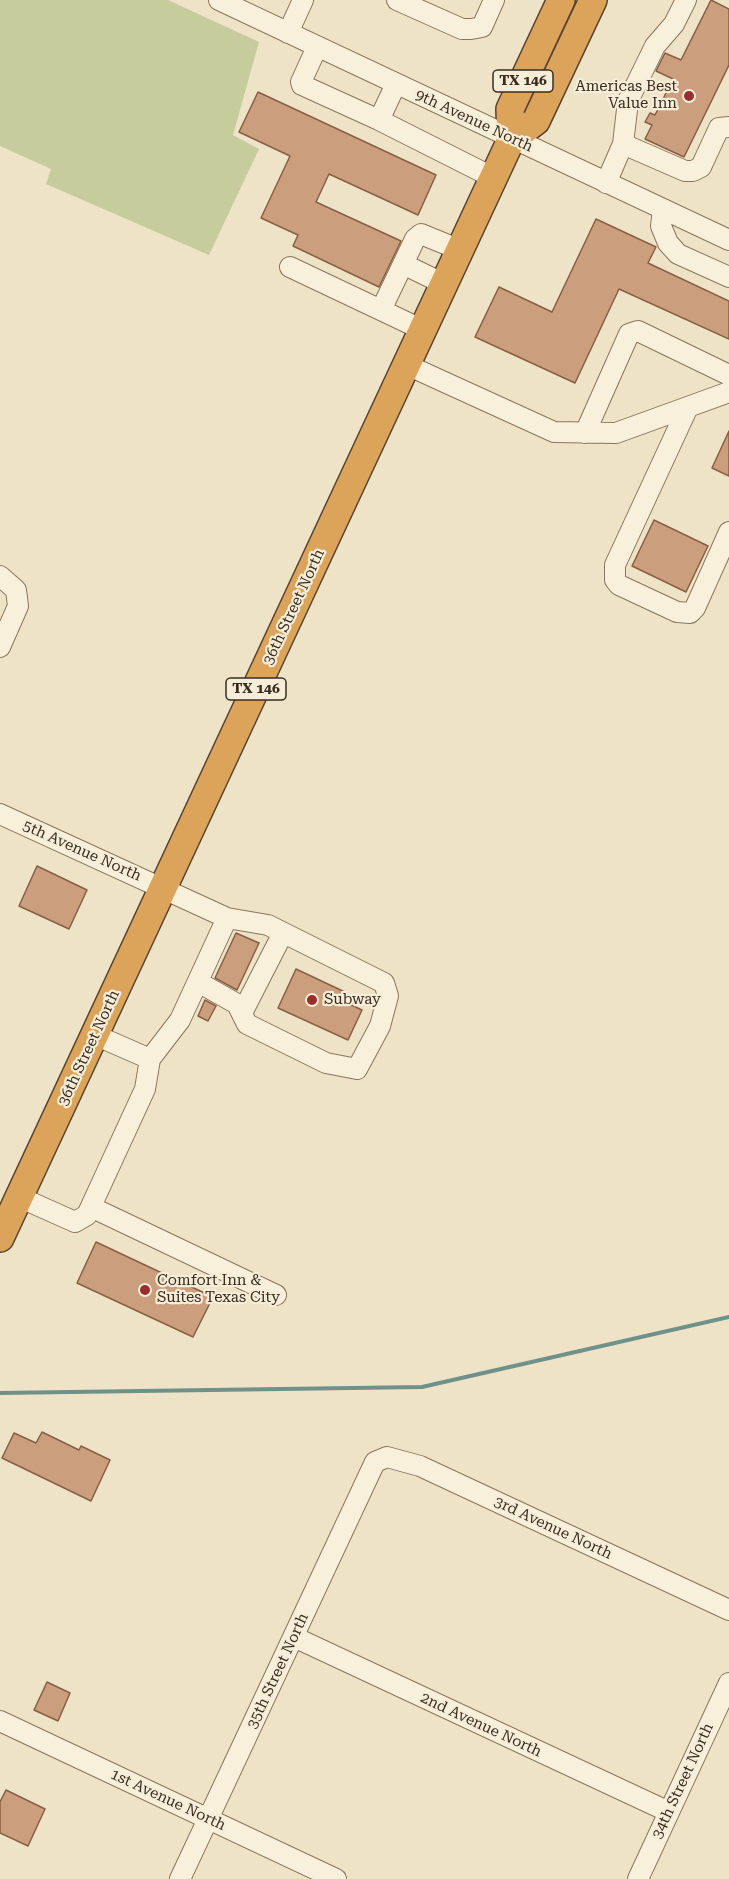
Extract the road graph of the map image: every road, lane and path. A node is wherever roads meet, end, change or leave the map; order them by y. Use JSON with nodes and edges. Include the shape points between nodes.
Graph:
{"nodes":[{"id":1,"x":219,"y":0,"type":"edge"},
{"id":2,"x":303,"y":0,"type":"edge"},
{"id":3,"x":397,"y":0,"type":"edge"},
{"id":4,"x":494,"y":0,"type":"edge"},
{"id":5,"x":556,"y":0,"type":"edge"},
{"id":6,"x":561,"y":0,"type":"edge"},
{"id":7,"x":593,"y":0,"type":"edge"},
{"id":8,"x":603,"y":0,"type":"edge"},
{"id":9,"x":686,"y":0,"type":"edge"},
{"id":10,"x":549,"y":26,"type":"junction"},
{"id":11,"x":288,"y":33,"type":"junction"},
{"id":12,"x":575,"y":35,"type":"junction"},
{"id":13,"x":317,"y":47,"type":"junction"},
{"id":14,"x":396,"y":84,"type":"junction"},
{"id":15,"x":379,"y":120,"type":"junction"},
{"id":16,"x":729,"y":127,"type":"edge"},
{"id":17,"x":511,"y":140,"type":"junction"},
{"id":18,"x":623,"y":144,"type":"junction"},
{"id":19,"x":494,"y":177,"type":"junction"},
{"id":20,"x":606,"y":183,"type":"junction"},
{"id":21,"x":663,"y":210,"type":"junction"},
{"id":22,"x":729,"y":240,"type":"edge"},
{"id":23,"x":460,"y":250,"type":"junction"},
{"id":24,"x":403,"y":264,"type":"junction"},
{"id":25,"x":290,"y":267,"type":"dead end"},
{"id":26,"x":729,"y":277,"type":"edge"},
{"id":27,"x":444,"y":284,"type":"junction"},
{"id":28,"x":381,"y":310,"type":"junction"},
{"id":29,"x":423,"y":330,"type":"junction"},
{"id":30,"x":407,"y":365,"type":"junction"},
{"id":31,"x":729,"y":375,"type":"edge"},
{"id":32,"x":729,"y":392,"type":"edge"},
{"id":33,"x":688,"y":407,"type":"junction"},
{"id":34,"x":585,"y":433,"type":"junction"},
{"id":35,"x":729,"y":532,"type":"edge"},
{"id":36,"x":0,"y":576,"type":"edge"},
{"id":37,"x":0,"y":647,"type":"edge"},
{"id":38,"x":0,"y":814,"type":"edge"},
{"id":39,"x":164,"y":888,"type":"junction"},
{"id":40,"x":227,"y":918,"type":"junction"},
{"id":41,"x":283,"y":933,"type":"junction"},
{"id":42,"x":198,"y":982,"type":"junction"},
{"id":43,"x":242,"y":1013,"type":"junction"},
{"id":44,"x":95,"y":1035,"type":"junction"},
{"id":45,"x":150,"y":1059,"type":"junction"},
{"id":46,"x":19,"y":1197,"type":"junction"},
{"id":47,"x":91,"y":1207,"type":"junction"},
{"id":48,"x":0,"y":1238,"type":"edge"},
{"id":49,"x":276,"y":1295,"type":"dead end"},
{"id":50,"x":375,"y":1462,"type":"joint"},
{"id":51,"x":729,"y":1610,"type":"edge"},
{"id":52,"x":294,"y":1637,"type":"junction"},
{"id":53,"x":729,"y":1683,"type":"edge"},
{"id":54,"x":0,"y":1721,"type":"edge"},
{"id":55,"x":669,"y":1812,"type":"junction"},
{"id":56,"x":208,"y":1819,"type":"junction"},
{"id":57,"x":180,"y":1879,"type":"edge"},
{"id":58,"x":336,"y":1879,"type":"edge"},
{"id":59,"x":638,"y":1879,"type":"edge"}],
"edges":[{"from":1,"to":11,"type":"street","name":"9th Avenue North"},
{"from":2,"to":11,"type":"street"},
{"from":3,"to":4,"type":"street","via":[[462,29],[471,29],[482,27]]},
{"from":5,"to":10,"type":"highway"},
{"from":6,"to":10,"type":"highway","number":"TX 146"},
{"from":7,"to":12,"type":"highway","number":"TX 146"},
{"from":8,"to":12,"type":"highway"},
{"from":9,"to":18,"type":"street","via":[[674,24],[655,46],[628,101]]},
{"from":10,"to":17,"type":"highway","number":"TX 146","via":[[510,109]]},
{"from":11,"to":13,"type":"street","name":"9th Avenue North"},
{"from":12,"to":17,"type":"highway","number":"TX 146","via":[[536,121]]},
{"from":13,"to":14,"type":"street","name":"9th Avenue North"},
{"from":13,"to":15,"type":"street","via":[[302,85]]},
{"from":14,"to":15,"type":"street"},
{"from":14,"to":17,"type":"street","name":"9th Avenue North"},
{"from":15,"to":19,"type":"street"},
{"from":16,"to":18,"type":"street","via":[[719,128],[700,167],[693,171]]},
{"from":17,"to":19,"type":"highway","name":"36th Street North","number":"TX 146"},
{"from":17,"to":20,"type":"street","name":"9th Avenue North"},
{"from":18,"to":20,"type":"street"},
{"from":19,"to":23,"type":"highway","name":"36th Street North","number":"TX 146"},
{"from":20,"to":21,"type":"street","name":"9th Avenue North"},
{"from":21,"to":22,"type":"street","name":"9th Avenue North"},
{"from":21,"to":26,"type":"street","via":[[661,226],[678,254]]},
{"from":23,"to":24,"type":"street","via":[[420,234]]},
{"from":23,"to":27,"type":"highway","name":"36th Street North","number":"TX 146"},
{"from":24,"to":27,"type":"street"},
{"from":24,"to":28,"type":"street"},
{"from":25,"to":28,"type":"street"},
{"from":27,"to":29,"type":"highway","name":"36th Street North","number":"TX 146"},
{"from":28,"to":29,"type":"street"},
{"from":29,"to":30,"type":"highway","name":"36th Street North","number":"TX 146"},
{"from":30,"to":34,"type":"street","via":[[554,432]]},
{"from":30,"to":39,"type":"highway","name":"36th Street North","number":"TX 146"},
{"from":31,"to":34,"type":"street","via":[[638,331],[629,334]]},
{"from":32,"to":33,"type":"street"},
{"from":33,"to":34,"type":"street","via":[[616,433]]},
{"from":33,"to":35,"type":"street","via":[[615,566],[615,580],[677,612],[690,613]]},
{"from":36,"to":37,"type":"street","via":[[16,590],[18,606]]},
{"from":38,"to":39,"type":"street","name":"5th Avenue North"},
{"from":39,"to":40,"type":"street","name":"5th Avenue North"},
{"from":39,"to":44,"type":"highway","name":"36th Street North","number":"TX 146"},
{"from":40,"to":41,"type":"street","name":"5th Avenue North","via":[[268,925]]},
{"from":40,"to":42,"type":"street"},
{"from":41,"to":43,"type":"street"},
{"from":41,"to":43,"type":"street","name":"5th Avenue North","via":[[384,983],[388,996],[380,1026],[357,1069],[326,1063],[247,1024]]},
{"from":42,"to":43,"type":"street","via":[[237,1004]]},
{"from":42,"to":45,"type":"street","via":[[180,1020]]},
{"from":44,"to":45,"type":"street"},
{"from":44,"to":46,"type":"highway","name":"36th Street North","number":"TX 146"},
{"from":45,"to":47,"type":"street","via":[[145,1089]]},
{"from":46,"to":47,"type":"street","via":[[75,1222],[87,1215]]},
{"from":46,"to":48,"type":"highway","name":"36th Street North","number":"TX 146"},
{"from":47,"to":49,"type":"street"},
{"from":50,"to":51,"type":"street","name":"3rd Avenue North","via":[[387,1457],[420,1466]]},
{"from":50,"to":52,"type":"street","name":"35th Street North"},
{"from":52,"to":55,"type":"street","name":"2nd Avenue North"},
{"from":52,"to":56,"type":"street","name":"35th Street North"},
{"from":53,"to":55,"type":"street","name":"34th Street North"},
{"from":54,"to":56,"type":"street","name":"1st Avenue North"},
{"from":55,"to":59,"type":"street","name":"34th Street North"},
{"from":56,"to":57,"type":"street","name":"35th Street North"},
{"from":56,"to":58,"type":"street","name":"1st Avenue North"}]}
